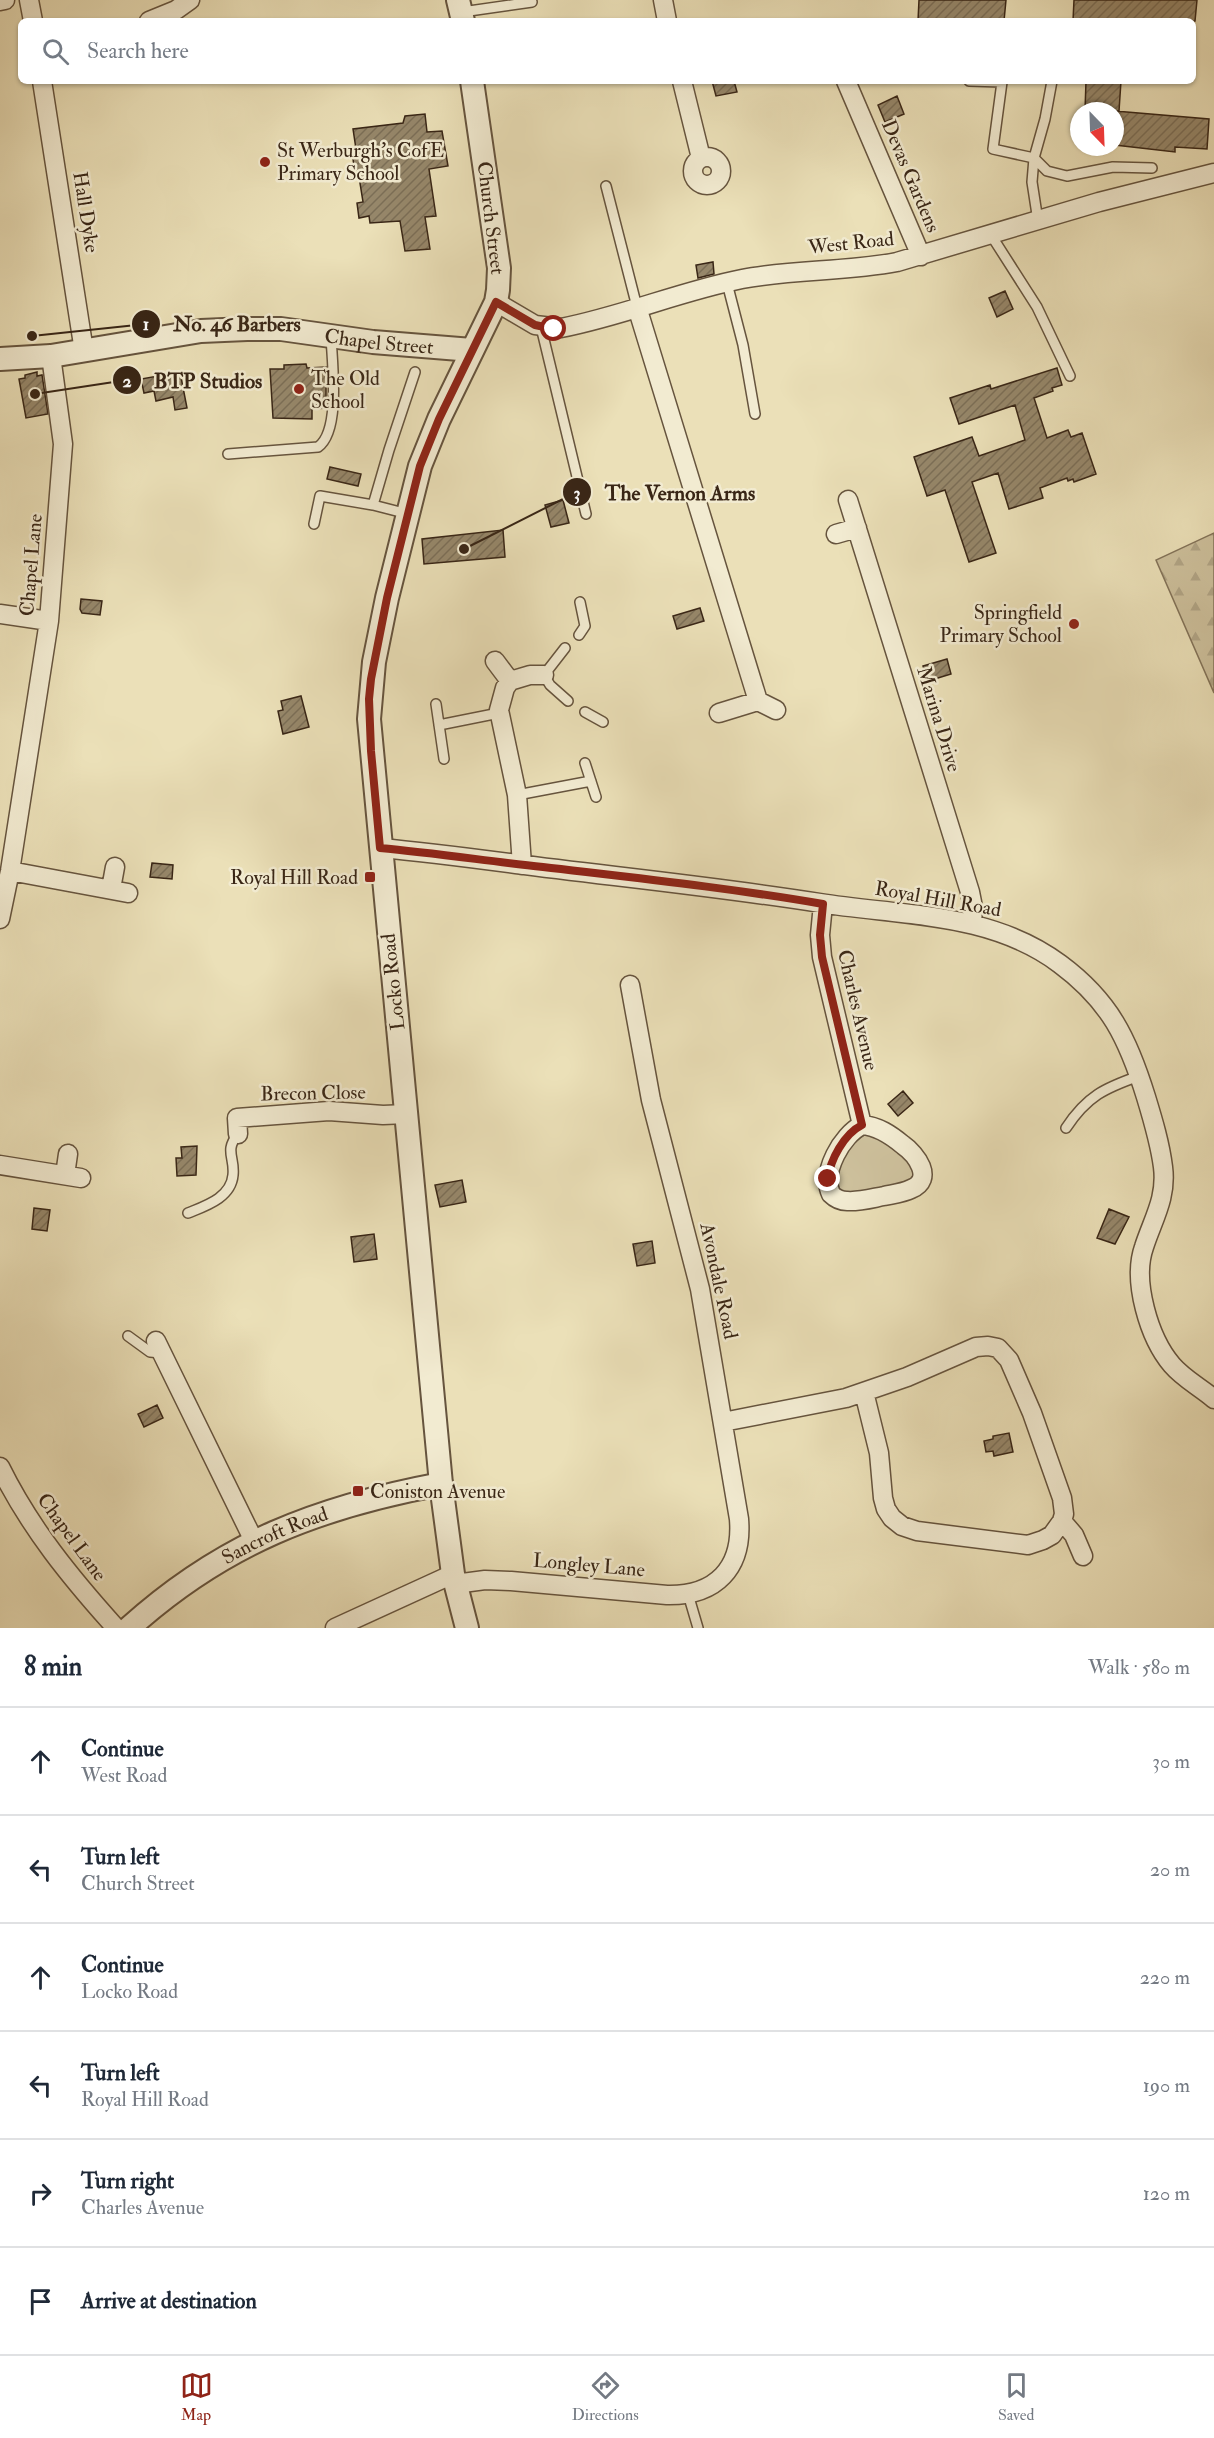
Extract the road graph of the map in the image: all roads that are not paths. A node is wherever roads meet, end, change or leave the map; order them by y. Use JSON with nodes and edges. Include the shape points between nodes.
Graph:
{"nodes":[{"id":1,"x":5,"y":0,"type":"edge"},
{"id":2,"x":29,"y":0,"type":"edge"},
{"id":3,"x":190,"y":0,"type":"edge"},
{"id":4,"x":663,"y":0,"type":"edge"},
{"id":5,"x":0,"y":1,"type":"edge"},
{"id":6,"x":532,"y":2,"type":"dead end"},
{"id":7,"x":461,"y":11,"type":"edge"},
{"id":8,"x":32,"y":18,"type":"edge"},
{"id":9,"x":156,"y":18,"type":"edge"},
{"id":10,"x":666,"y":18,"type":"edge"},
{"id":11,"x":43,"y":84,"type":"edge"},
{"id":12,"x":472,"y":84,"type":"edge"},
{"id":13,"x":683,"y":84,"type":"edge"},
{"id":14,"x":847,"y":84,"type":"edge"},
{"id":15,"x":1002,"y":84,"type":"edge"},
{"id":16,"x":1051,"y":84,"type":"edge"},
{"id":17,"x":701,"y":158,"type":"dead end"},
{"id":18,"x":1034,"y":158,"type":"junction"},
{"id":19,"x":1152,"y":168,"type":"dead end"},
{"id":20,"x":1214,"y":173,"type":"edge"},
{"id":21,"x":606,"y":186,"type":"dead end"},
{"id":22,"x":1038,"y":221,"type":"junction"},
{"id":23,"x":991,"y":235,"type":"junction"},
{"id":24,"x":921,"y":256,"type":"junction"},
{"id":25,"x":727,"y":283,"type":"junction"},
{"id":26,"x":496,"y":302,"type":"junction"},
{"id":27,"x":637,"y":307,"type":"junction"},
{"id":28,"x":541,"y":327,"type":"junction"},
{"id":29,"x":332,"y":336,"type":"junction"},
{"id":30,"x":472,"y":350,"type":"junction"},
{"id":31,"x":84,"y":351,"type":"junction"},
{"id":32,"x":51,"y":356,"type":"junction"},
{"id":33,"x":0,"y":358,"type":"edge"},
{"id":34,"x":415,"y":372,"type":"dead end"},
{"id":35,"x":1070,"y":376,"type":"dead end"},
{"id":36,"x":755,"y":414,"type":"dead end"},
{"id":37,"x":228,"y":454,"type":"dead end"},
{"id":38,"x":848,"y":500,"type":"dead end"},
{"id":39,"x":374,"y":505,"type":"junction"},
{"id":40,"x":408,"y":514,"type":"junction"},
{"id":41,"x":586,"y":514,"type":"dead end"},
{"id":42,"x":314,"y":524,"type":"dead end"},
{"id":43,"x":857,"y":528,"type":"junction"},
{"id":44,"x":836,"y":534,"type":"dead end"},
{"id":45,"x":580,"y":602,"type":"dead end"},
{"id":46,"x":0,"y":614,"type":"edge"},
{"id":47,"x":49,"y":621,"type":"junction"},
{"id":48,"x":579,"y":635,"type":"dead end"},
{"id":49,"x":565,"y":648,"type":"dead end"},
{"id":50,"x":495,"y":661,"type":"dead end"},
{"id":51,"x":544,"y":675,"type":"junction"},
{"id":52,"x":510,"y":681,"type":"junction"},
{"id":53,"x":568,"y":701,"type":"dead end"},
{"id":54,"x":758,"y":701,"type":"junction"},
{"id":55,"x":436,"y":705,"type":"dead end"},
{"id":56,"x":776,"y":710,"type":"dead end"},
{"id":57,"x":585,"y":712,"type":"dead end"},
{"id":58,"x":499,"y":713,"type":"junction"},
{"id":59,"x":719,"y":713,"type":"dead end"},
{"id":60,"x":603,"y":722,"type":"dead end"},
{"id":61,"x":439,"y":725,"type":"junction"},
{"id":62,"x":444,"y":759,"type":"dead end"},
{"id":63,"x":585,"y":763,"type":"dead end"},
{"id":64,"x":591,"y":781,"type":"junction"},
{"id":65,"x":517,"y":795,"type":"junction"},
{"id":66,"x":596,"y":797,"type":"dead end"},
{"id":67,"x":380,"y":848,"type":"junction"},
{"id":68,"x":522,"y":865,"type":"junction"},
{"id":69,"x":115,"y":867,"type":"dead end"},
{"id":70,"x":10,"y":871,"type":"junction"},
{"id":71,"x":823,"y":904,"type":"junction"},
{"id":72,"x":0,"y":920,"type":"edge"},
{"id":73,"x":972,"y":924,"type":"junction"},
{"id":74,"x":630,"y":985,"type":"dead end"},
{"id":75,"x":1139,"y":1076,"type":"junction"},
{"id":76,"x":407,"y":1114,"type":"junction"},
{"id":77,"x":862,"y":1125,"type":"junction"},
{"id":78,"x":1066,"y":1128,"type":"dead end"},
{"id":79,"x":238,"y":1134,"type":"joint"},
{"id":80,"x":68,"y":1154,"type":"dead end"},
{"id":81,"x":0,"y":1165,"type":"edge"},
{"id":82,"x":188,"y":1213,"type":"dead end"},
{"id":83,"x":128,"y":1336,"type":"dead end"},
{"id":84,"x":159,"y":1347,"type":"joint"},
{"id":85,"x":864,"y":1392,"type":"junction"},
{"id":86,"x":1214,"y":1399,"type":"edge"},
{"id":87,"x":723,"y":1422,"type":"junction"},
{"id":88,"x":0,"y":1467,"type":"edge"},
{"id":89,"x":441,"y":1484,"type":"junction"},
{"id":90,"x":1062,"y":1521,"type":"junction"},
{"id":91,"x":254,"y":1541,"type":"junction"},
{"id":92,"x":1083,"y":1556,"type":"dead end"},
{"id":93,"x":454,"y":1579,"type":"junction"},
{"id":94,"x":715,"y":1583,"type":"joint"},
{"id":95,"x":688,"y":1594,"type":"junction"},
{"id":96,"x":116,"y":1628,"type":"edge"},
{"id":97,"x":129,"y":1628,"type":"edge"},
{"id":98,"x":335,"y":1628,"type":"edge"},
{"id":99,"x":467,"y":1628,"type":"edge"},
{"id":100,"x":698,"y":1628,"type":"edge"}],
"edges":[{"from":1,"to":5,"type":"street"},
{"from":2,"to":8,"type":"street"},
{"from":3,"to":9,"type":"street"},
{"from":4,"to":10,"type":"street"},
{"from":6,"to":7,"type":"lane"},
{"from":11,"to":31,"type":"street","name":"Hall Dyke"},
{"from":12,"to":26,"type":"street","name":"Church Street","via":[[499,268]]},
{"from":13,"to":17,"type":"street"},
{"from":14,"to":24,"type":"street","name":"Devas Gardens"},
{"from":15,"to":18,"type":"lane","via":[[993,148]]},
{"from":16,"to":18,"type":"lane"},
{"from":18,"to":19,"type":"lane","via":[[1047,171],[1067,176],[1113,167]]},
{"from":18,"to":22,"type":"lane","via":[[1032,182]]},
{"from":20,"to":22,"type":"street","name":"West Road"},
{"from":21,"to":27,"type":"lane"},
{"from":22,"to":23,"type":"street","name":"West Road"},
{"from":23,"to":24,"type":"street","name":"West Road"},
{"from":23,"to":35,"type":"lane","via":[[1037,307]]},
{"from":24,"to":25,"type":"street","name":"West Road","via":[[875,266],[773,274]]},
{"from":25,"to":27,"type":"street","name":"West Road"},
{"from":25,"to":36,"type":"lane"},
{"from":26,"to":28,"type":"street"},
{"from":26,"to":30,"type":"street","name":"Church Street"},
{"from":27,"to":28,"type":"street","name":"West Road","via":[[561,328]]},
{"from":27,"to":54,"type":"street"},
{"from":28,"to":41,"type":"lane"},
{"from":29,"to":30,"type":"street","name":"Chapel Street"},
{"from":29,"to":31,"type":"street","name":"Chapel Street","via":[[281,329],[220,329]]},
{"from":29,"to":37,"type":"lane","via":[[332,414],[329,433],[322,444]]},
{"from":30,"to":40,"type":"street","name":"Locko Road","via":[[420,466]]},
{"from":31,"to":32,"type":"street","name":"Chapel Street"},
{"from":32,"to":33,"type":"street","name":"Chapel Street"},
{"from":32,"to":47,"type":"street","name":"Chapel Lane","via":[[63,444]]},
{"from":34,"to":39,"type":"lane"},
{"from":38,"to":43,"type":"street","name":"Marina Drive"},
{"from":39,"to":40,"type":"lane"},
{"from":39,"to":42,"type":"lane","via":[[320,496]]},
{"from":40,"to":67,"type":"street","name":"Locko Road","via":[[387,598],[369,699]]},
{"from":43,"to":44,"type":"street"},
{"from":43,"to":73,"type":"street","name":"Marina Drive","via":[[972,900]]},
{"from":45,"to":48,"type":"lane","via":[[585,626]]},
{"from":46,"to":47,"type":"street"},
{"from":47,"to":70,"type":"street","name":"Chapel Lane"},
{"from":49,"to":51,"type":"lane"},
{"from":50,"to":52,"type":"street"},
{"from":51,"to":52,"type":"street"},
{"from":51,"to":53,"type":"lane"},
{"from":52,"to":58,"type":"street","via":[[502,695]]},
{"from":54,"to":56,"type":"street"},
{"from":54,"to":59,"type":"street"},
{"from":55,"to":61,"type":"lane"},
{"from":57,"to":60,"type":"lane"},
{"from":58,"to":61,"type":"lane"},
{"from":58,"to":65,"type":"street"},
{"from":61,"to":62,"type":"lane"},
{"from":63,"to":64,"type":"lane"},
{"from":64,"to":65,"type":"lane"},
{"from":64,"to":66,"type":"lane"},
{"from":65,"to":68,"type":"street"},
{"from":67,"to":68,"type":"street","name":"Royal Hill Road"},
{"from":67,"to":76,"type":"street","name":"Locko Road"},
{"from":68,"to":71,"type":"street","name":"Royal Hill Road","via":[[745,890]]},
{"from":69,"to":70,"type":"street","via":[[120,891]]},
{"from":70,"to":72,"type":"street","name":"Chapel Lane"},
{"from":71,"to":73,"type":"street","name":"Royal Hill Road"},
{"from":71,"to":77,"type":"street","name":"Charles Avenue","via":[[822,957]]},
{"from":73,"to":75,"type":"street","name":"Royal Hill Road","via":[[1025,942],[1074,976],[1120,1030]]},
{"from":74,"to":87,"type":"street","name":"Avondale Road","via":[[648,1088],[698,1278]]},
{"from":75,"to":78,"type":"lane","via":[[1095,1094]]},
{"from":75,"to":86,"type":"street","name":"Royal Hill Road","via":[[1155,1126],[1164,1175],[1159,1210],[1142,1254],[1140,1292],[1168,1360]]},
{"from":76,"to":79,"type":"street","name":"Brecon Close","via":[[329,1111],[237,1118]]},
{"from":76,"to":89,"type":"street","name":"Locko Road"},
{"from":77,"to":77,"type":"street","via":[[892,1136],[916,1156],[922,1167],[916,1186],[851,1202],[831,1194],[831,1165],[849,1135]]},
{"from":79,"to":82,"type":"lane","via":[[230,1147],[233,1175],[229,1185],[216,1202]]},
{"from":80,"to":81,"type":"street","via":[[73,1176]]},
{"from":83,"to":84,"type":"lane","via":[[150,1352]]},
{"from":84,"to":91,"type":"street"},
{"from":85,"to":87,"type":"street"},
{"from":85,"to":90,"type":"street","via":[[881,1461],[884,1504],[902,1526],[1028,1545],[1052,1534]]},
{"from":85,"to":90,"type":"street","via":[[976,1347],[993,1346],[1003,1351],[1017,1375],[1060,1491]]},
{"from":87,"to":94,"type":"street","name":"Avondale Road","via":[[740,1536],[734,1560]]},
{"from":88,"to":96,"type":"street","name":"Chapel Lane","via":[[48,1548]]},
{"from":89,"to":91,"type":"street","name":"Sancroft Road","via":[[346,1505]]},
{"from":89,"to":93,"type":"street","name":"Locko Road"},
{"from":90,"to":92,"type":"street","via":[[1074,1534]]},
{"from":91,"to":97,"type":"street","name":"Sancroft Road","via":[[184,1583]]},
{"from":93,"to":95,"type":"street","name":"Longley Lane"},
{"from":93,"to":98,"type":"street","name":"Longley Lane"},
{"from":93,"to":99,"type":"street","name":"Locko Road"},
{"from":94,"to":95,"type":"street","name":"Longley Lane"},
{"from":95,"to":100,"type":"lane"}]}
